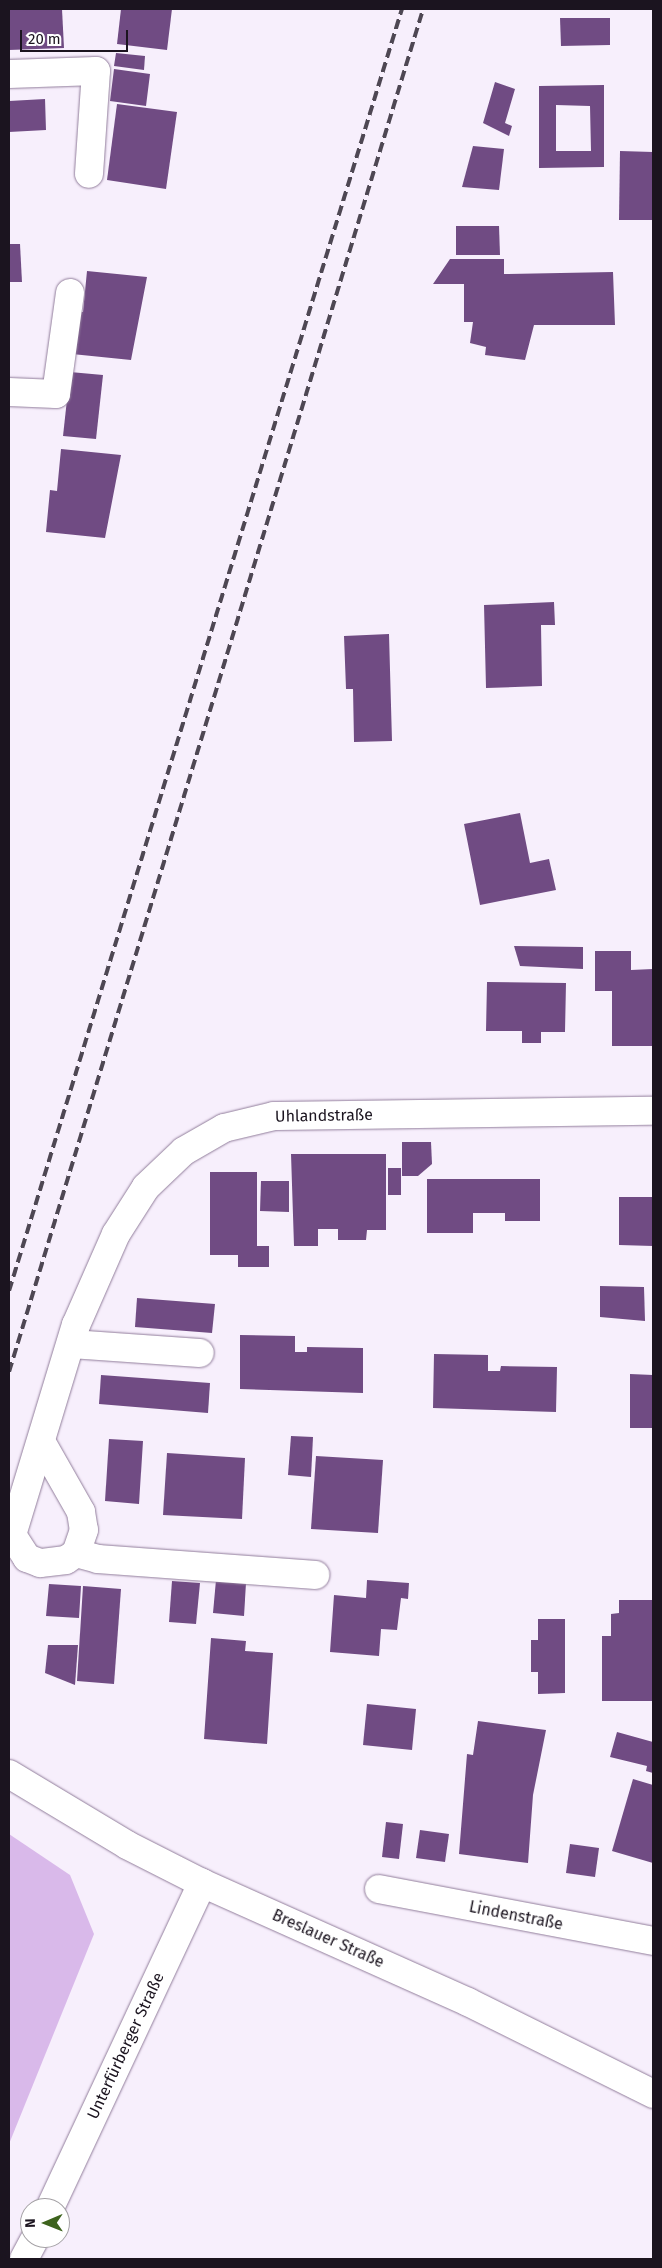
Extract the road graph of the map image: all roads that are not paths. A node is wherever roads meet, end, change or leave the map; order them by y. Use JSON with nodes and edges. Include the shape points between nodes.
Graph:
{"nodes":[{"id":1,"x":9,"y":74,"type":"edge"},
{"id":2,"x":89,"y":174,"type":"dead end"},
{"id":3,"x":70,"y":293,"type":"dead end"},
{"id":4,"x":9,"y":392,"type":"edge"},
{"id":5,"x":653,"y":1111,"type":"edge"},
{"id":6,"x":71,"y":1344,"type":"junction"},
{"id":7,"x":200,"y":1353,"type":"dead end"},
{"id":8,"x":43,"y":1445,"type":"junction"},
{"id":9,"x":76,"y":1553,"type":"junction"},
{"id":10,"x":315,"y":1575,"type":"dead end"},
{"id":11,"x":9,"y":1774,"type":"edge"},
{"id":12,"x":202,"y":1883,"type":"junction"},
{"id":13,"x":379,"y":1889,"type":"dead end"},
{"id":14,"x":653,"y":1941,"type":"edge"},
{"id":15,"x":653,"y":2094,"type":"edge"},
{"id":16,"x":55,"y":2198,"type":"edge"}],
"edges":[{"from":1,"to":2,"type":"street","via":[[96,70]]},
{"from":3,"to":4,"type":"street","via":[[56,394]]},
{"from":5,"to":6,"type":"street","name":"Uhlandstraße","via":[[274,1116],[224,1128],[184,1151],[146,1187],[116,1234]]},
{"from":6,"to":7,"type":"street"},
{"from":6,"to":8,"type":"street","name":"Uhlandstraße"},
{"from":8,"to":9,"type":"street","via":[[81,1512],[84,1530]]},
{"from":8,"to":9,"type":"street","name":"Uhlandstraße","via":[[12,1535],[27,1558],[40,1563],[66,1560]]},
{"from":9,"to":10,"type":"street","via":[[98,1559]]},
{"from":11,"to":12,"type":"street","name":"Breslauer Straße","via":[[127,1845]]},
{"from":12,"to":15,"type":"street","name":"Breslauer Straße","via":[[468,2002]]},
{"from":12,"to":16,"type":"street","name":"Unterfürberger Straße"},
{"from":13,"to":14,"type":"street","name":"Lindenstraße"}]}
